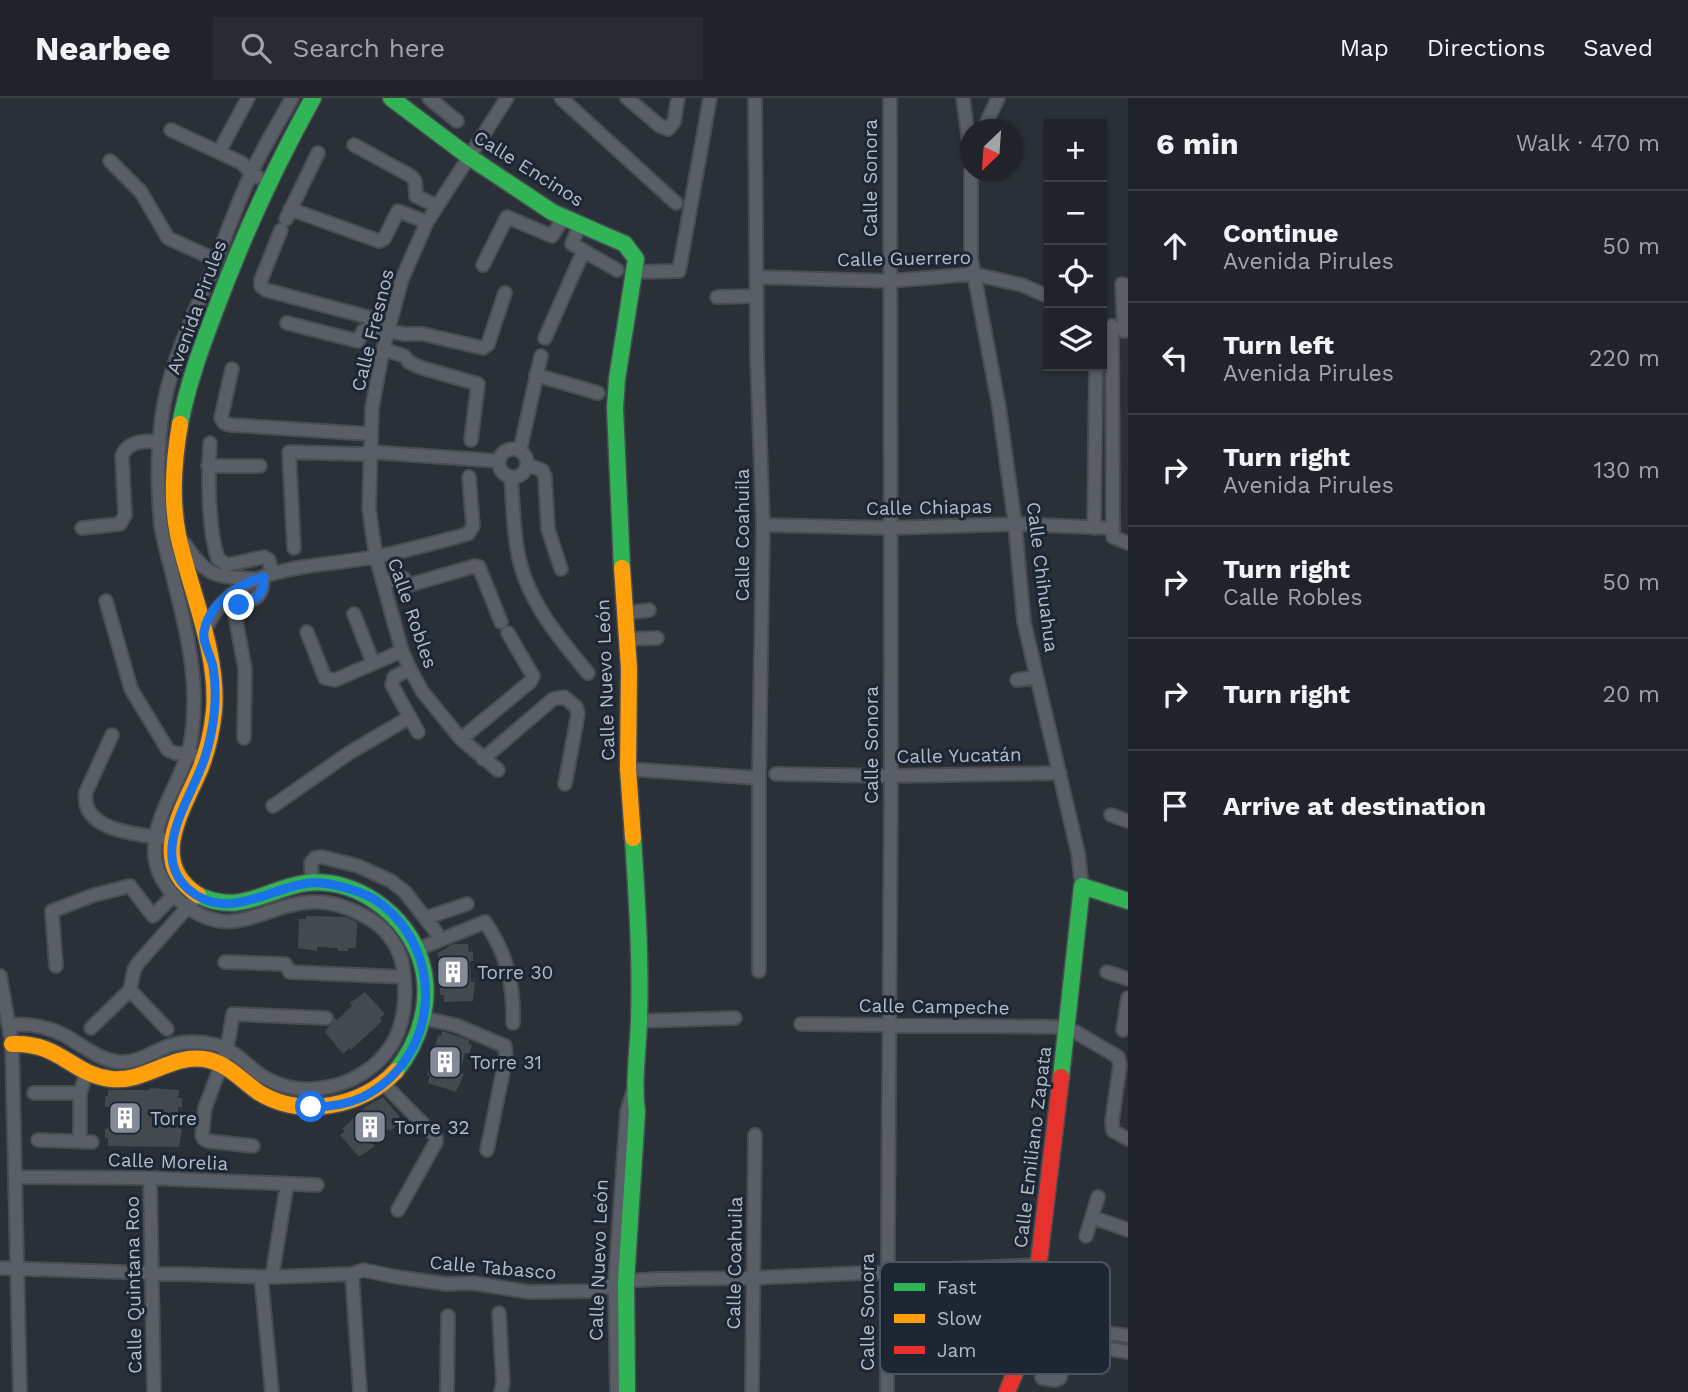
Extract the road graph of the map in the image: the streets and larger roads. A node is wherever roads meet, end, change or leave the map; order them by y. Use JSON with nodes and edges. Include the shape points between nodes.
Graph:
{"nodes":[{"id":1,"x":248,"y":98,"type":"edge"},
{"id":2,"x":292,"y":98,"type":"edge"},
{"id":3,"x":313,"y":98,"type":"edge"},
{"id":4,"x":391,"y":98,"type":"edge"},
{"id":5,"x":429,"y":98,"type":"edge"},
{"id":6,"x":507,"y":98,"type":"edge"},
{"id":7,"x":561,"y":98,"type":"edge"},
{"id":8,"x":627,"y":98,"type":"edge"},
{"id":9,"x":678,"y":98,"type":"edge"},
{"id":10,"x":710,"y":98,"type":"edge"},
{"id":11,"x":755,"y":98,"type":"edge"},
{"id":12,"x":890,"y":98,"type":"edge"},
{"id":13,"x":963,"y":98,"type":"edge"},
{"id":14,"x":998,"y":98,"type":"edge"},
{"id":15,"x":966,"y":119,"type":"edge"},
{"id":16,"x":988,"y":119,"type":"edge"},
{"id":17,"x":457,"y":121,"type":"dead end"},
{"id":18,"x":171,"y":130,"type":"dead end"},
{"id":19,"x":354,"y":145,"type":"dead end"},
{"id":20,"x":219,"y":152,"type":"junction"},
{"id":21,"x":317,"y":153,"type":"dead end"},
{"id":22,"x":468,"y":156,"type":"junction"},
{"id":23,"x":110,"y":162,"type":"dead end"},
{"id":24,"x":251,"y":173,"type":"junction"},
{"id":25,"x":268,"y":181,"type":"junction"},
{"id":26,"x":971,"y":182,"type":"edge"},
{"id":27,"x":676,"y":203,"type":"dead end"},
{"id":28,"x":437,"y":206,"type":"junction"},
{"id":29,"x":564,"y":217,"type":"junction"},
{"id":30,"x":286,"y":220,"type":"junction"},
{"id":31,"x":427,"y":222,"type":"junction"},
{"id":32,"x":580,"y":224,"type":"junction"},
{"id":33,"x":583,"y":252,"type":"junction"},
{"id":34,"x":216,"y":260,"type":"junction"},
{"id":35,"x":483,"y":265,"type":"dead end"},
{"id":36,"x":625,"y":271,"type":"junction"},
{"id":37,"x":974,"y":274,"type":"junction"},
{"id":38,"x":757,"y":277,"type":"junction"},
{"id":39,"x":890,"y":281,"type":"junction"},
{"id":40,"x":1125,"y":285,"type":"edge"},
{"id":41,"x":505,"y":293,"type":"dead end"},
{"id":42,"x":1044,"y":295,"type":"edge"},
{"id":43,"x":757,"y":296,"type":"junction"},
{"id":44,"x":717,"y":297,"type":"dead end"},
{"id":45,"x":287,"y":323,"type":"dead end"},
{"id":46,"x":389,"y":327,"type":"junction"},
{"id":47,"x":1116,"y":329,"type":"edge"},
{"id":48,"x":545,"y":338,"type":"dead end"},
{"id":49,"x":383,"y":349,"type":"junction"},
{"id":50,"x":541,"y":356,"type":"dead end"},
{"id":51,"x":232,"y":369,"type":"dead end"},
{"id":52,"x":1096,"y":371,"type":"edge"},
{"id":53,"x":536,"y":375,"type":"junction"},
{"id":54,"x":598,"y":394,"type":"dead end"},
{"id":55,"x":371,"y":434,"type":"junction"},
{"id":56,"x":471,"y":440,"type":"dead end"},
{"id":57,"x":160,"y":441,"type":"junction"},
{"id":58,"x":210,"y":443,"type":"dead end"},
{"id":59,"x":520,"y":450,"type":"junction"},
{"id":60,"x":371,"y":452,"type":"junction"},
{"id":61,"x":499,"y":461,"type":"junction"},
{"id":62,"x":527,"y":465,"type":"junction"},
{"id":63,"x":208,"y":466,"type":"junction"},
{"id":64,"x":260,"y":466,"type":"dead end"},
{"id":65,"x":469,"y":477,"type":"dead end"},
{"id":66,"x":511,"y":477,"type":"junction"},
{"id":67,"x":1015,"y":524,"type":"junction"},
{"id":68,"x":763,"y":525,"type":"junction"},
{"id":69,"x":82,"y":527,"type":"dead end"},
{"id":70,"x":889,"y":528,"type":"junction"},
{"id":71,"x":1094,"y":528,"type":"junction"},
{"id":72,"x":1112,"y":528,"type":"junction"},
{"id":73,"x":178,"y":531,"type":"junction"},
{"id":74,"x":1128,"y":543,"type":"edge"},
{"id":75,"x":294,"y":548,"type":"dead end"},
{"id":76,"x":376,"y":557,"type":"junction"},
{"id":77,"x":561,"y":569,"type":"dead end"},
{"id":78,"x":263,"y":577,"type":"junction"},
{"id":79,"x":383,"y":583,"type":"junction"},
{"id":80,"x":106,"y":601,"type":"dead end"},
{"id":81,"x":649,"y":610,"type":"dead end"},
{"id":82,"x":625,"y":612,"type":"junction"},
{"id":83,"x":354,"y":614,"type":"dead end"},
{"id":84,"x":307,"y":632,"type":"dead end"},
{"id":85,"x":203,"y":633,"type":"junction"},
{"id":86,"x":657,"y":638,"type":"dead end"},
{"id":87,"x":627,"y":639,"type":"junction"},
{"id":88,"x":402,"y":651,"type":"junction"},
{"id":89,"x":373,"y":663,"type":"junction"},
{"id":90,"x":410,"y":668,"type":"junction"},
{"id":91,"x":588,"y":673,"type":"dead end"},
{"id":92,"x":1035,"y":677,"type":"junction"},
{"id":93,"x":1017,"y":680,"type":"dead end"},
{"id":94,"x":410,"y":717,"type":"junction"},
{"id":95,"x":418,"y":732,"type":"dead end"},
{"id":96,"x":112,"y":735,"type":"dead end"},
{"id":97,"x":244,"y":738,"type":"dead end"},
{"id":98,"x":461,"y":739,"type":"junction"},
{"id":99,"x":188,"y":754,"type":"junction"},
{"id":100,"x":205,"y":757,"type":"junction"},
{"id":101,"x":483,"y":759,"type":"junction"},
{"id":102,"x":628,"y":769,"type":"junction"},
{"id":103,"x":498,"y":770,"type":"dead end"},
{"id":104,"x":1060,"y":773,"type":"junction"},
{"id":105,"x":776,"y":774,"type":"dead end"},
{"id":106,"x":891,"y":776,"type":"junction"},
{"id":107,"x":759,"y":778,"type":"junction"},
{"id":108,"x":565,"y":784,"type":"dead end"},
{"id":109,"x":273,"y":806,"type":"dead end"},
{"id":110,"x":1111,"y":816,"type":"dead end"},
{"id":111,"x":1128,"y":821,"type":"edge"},
{"id":112,"x":155,"y":837,"type":"junction"},
{"id":113,"x":172,"y":840,"type":"junction"},
{"id":114,"x":312,"y":882,"type":"junction"},
{"id":115,"x":1082,"y":886,"type":"junction"},
{"id":116,"x":174,"y":895,"type":"junction"},
{"id":117,"x":193,"y":901,"type":"junction"},
{"id":118,"x":1128,"y":901,"type":"edge"},
{"id":119,"x":467,"y":904,"type":"dead end"},
{"id":120,"x":425,"y":918,"type":"junction"},
{"id":121,"x":436,"y":932,"type":"dead end"},
{"id":122,"x":418,"y":949,"type":"junction"},
{"id":123,"x":225,"y":962,"type":"dead end"},
{"id":124,"x":56,"y":966,"type":"dead end"},
{"id":125,"x":759,"y":971,"type":"dead end"},
{"id":126,"x":1107,"y":972,"type":"dead end"},
{"id":127,"x":0,"y":976,"type":"edge"},
{"id":128,"x":404,"y":977,"type":"junction"},
{"id":129,"x":1128,"y":979,"type":"edge"},
{"id":130,"x":130,"y":990,"type":"junction"},
{"id":131,"x":2,"y":992,"type":"edge"},
{"id":132,"x":1128,"y":998,"type":"edge"},
{"id":133,"x":406,"y":999,"type":"junction"},
{"id":134,"x":426,"y":1001,"type":"junction"},
{"id":135,"x":326,"y":1018,"type":"dead end"},
{"id":136,"x":423,"y":1018,"type":"junction"},
{"id":137,"x":735,"y":1018,"type":"dead end"},
{"id":138,"x":639,"y":1021,"type":"junction"},
{"id":139,"x":513,"y":1023,"type":"dead end"},
{"id":140,"x":889,"y":1023,"type":"junction"},
{"id":141,"x":801,"y":1024,"type":"dead end"},
{"id":142,"x":10,"y":1025,"type":"junction"},
{"id":143,"x":1067,"y":1027,"type":"junction"},
{"id":144,"x":91,"y":1028,"type":"dead end"},
{"id":145,"x":167,"y":1029,"type":"dead end"},
{"id":146,"x":1123,"y":1030,"type":"dead end"},
{"id":147,"x":66,"y":1036,"type":"junction"},
{"id":148,"x":12,"y":1044,"type":"junction"},
{"id":149,"x":57,"y":1052,"type":"junction"},
{"id":150,"x":224,"y":1057,"type":"junction"},
{"id":151,"x":87,"y":1071,"type":"junction"},
{"id":152,"x":383,"y":1083,"type":"junction"},
{"id":153,"x":34,"y":1093,"type":"dead end"},
{"id":154,"x":80,"y":1093,"type":"junction"},
{"id":155,"x":755,"y":1135,"type":"dead end"},
{"id":156,"x":1128,"y":1139,"type":"edge"},
{"id":157,"x":38,"y":1140,"type":"dead end"},
{"id":158,"x":253,"y":1146,"type":"dead end"},
{"id":159,"x":487,"y":1150,"type":"dead end"},
{"id":160,"x":17,"y":1177,"type":"junction"},
{"id":161,"x":150,"y":1178,"type":"junction"},
{"id":162,"x":287,"y":1184,"type":"junction"},
{"id":163,"x":317,"y":1185,"type":"dead end"},
{"id":164,"x":1098,"y":1198,"type":"dead end"},
{"id":165,"x":398,"y":1210,"type":"dead end"},
{"id":166,"x":1092,"y":1217,"type":"junction"},
{"id":167,"x":1128,"y":1230,"type":"edge"},
{"id":168,"x":1086,"y":1236,"type":"dead end"},
{"id":169,"x":886,"y":1262,"type":"edge"},
{"id":170,"x":1040,"y":1262,"type":"edge"},
{"id":171,"x":0,"y":1268,"type":"edge"},
{"id":172,"x":17,"y":1269,"type":"junction"},
{"id":173,"x":880,"y":1273,"type":"edge"},
{"id":174,"x":352,"y":1274,"type":"junction"},
{"id":175,"x":153,"y":1275,"type":"junction"},
{"id":176,"x":267,"y":1277,"type":"junction"},
{"id":177,"x":753,"y":1278,"type":"junction"},
{"id":178,"x":620,"y":1283,"type":"junction"},
{"id":179,"x":499,"y":1313,"type":"dead end"},
{"id":180,"x":448,"y":1316,"type":"dead end"},
{"id":181,"x":1110,"y":1333,"type":"edge"},
{"id":182,"x":1128,"y":1336,"type":"edge"},
{"id":183,"x":1110,"y":1349,"type":"edge"},
{"id":184,"x":1128,"y":1352,"type":"edge"},
{"id":185,"x":887,"y":1374,"type":"edge"},
{"id":186,"x":1014,"y":1374,"type":"edge"},
{"id":187,"x":1061,"y":1374,"type":"edge"},
{"id":188,"x":1042,"y":1378,"type":"dead end"},
{"id":189,"x":20,"y":1392,"type":"edge"},
{"id":190,"x":154,"y":1392,"type":"edge"},
{"id":191,"x":271,"y":1392,"type":"edge"},
{"id":192,"x":360,"y":1392,"type":"edge"},
{"id":193,"x":447,"y":1392,"type":"edge"},
{"id":194,"x":501,"y":1392,"type":"edge"},
{"id":195,"x":617,"y":1392,"type":"edge"},
{"id":196,"x":627,"y":1392,"type":"edge"},
{"id":197,"x":752,"y":1392,"type":"edge"},
{"id":198,"x":887,"y":1392,"type":"edge"},
{"id":199,"x":1007,"y":1392,"type":"edge"}],
"edges":[{"from":1,"to":20,"type":"street"},
{"from":2,"to":24,"type":"street","name":"Avenida Pirules"},
{"from":3,"to":25,"type":"street","name":"Avenida Pirules"},
{"from":4,"to":22,"type":"street","name":"Calle Encinos"},
{"from":5,"to":17,"type":"street"},
{"from":6,"to":22,"type":"street","name":"Calle Fresnos"},
{"from":7,"to":27,"type":"street"},
{"from":8,"to":9,"type":"street","via":[[668,129],[674,122]]},
{"from":10,"to":36,"type":"street","via":[[679,271]]},
{"from":11,"to":38,"type":"street","name":"Calle Coahuila"},
{"from":12,"to":39,"type":"street","name":"Calle Sonora"},
{"from":13,"to":15,"type":"street"},
{"from":14,"to":16,"type":"street"},
{"from":18,"to":20,"type":"street"},
{"from":19,"to":28,"type":"street","via":[[411,176],[416,196]]},
{"from":20,"to":24,"type":"street"},
{"from":21,"to":30,"type":"street"},
{"from":22,"to":28,"type":"street","name":"Calle Fresnos"},
{"from":22,"to":29,"type":"street","name":"Calle Encinos"},
{"from":23,"to":34,"type":"street","via":[[141,192],[168,238]]},
{"from":24,"to":25,"type":"street"},
{"from":24,"to":34,"type":"street","name":"Avenida Pirules"},
{"from":25,"to":73,"type":"street","name":"Avenida Pirules","via":[[194,366],[179,430]]},
{"from":26,"to":37,"type":"street","name":"Calle Chihuahua"},
{"from":28,"to":31,"type":"street","name":"Calle Fresnos"},
{"from":29,"to":32,"type":"street","name":"Calle Encinos"},
{"from":29,"to":35,"type":"street","via":[[552,236],[507,217]]},
{"from":30,"to":31,"type":"street","via":[[379,241],[398,211]]},
{"from":30,"to":46,"type":"street","via":[[261,286]]},
{"from":31,"to":46,"type":"street","name":"Calle Fresnos","via":[[402,279]]},
{"from":32,"to":33,"type":"street","via":[[572,244]]},
{"from":32,"to":36,"type":"street","name":"Calle Encinos","via":[[629,247],[636,259]]},
{"from":33,"to":36,"type":"street"},
{"from":33,"to":48,"type":"street"},
{"from":34,"to":57,"type":"street","name":"Avenida Pirules","via":[[181,345],[164,402]]},
{"from":36,"to":82,"type":"street","name":"Calle Nuevo León","via":[[615,408]]},
{"from":37,"to":39,"type":"street","name":"Calle Guerrero"},
{"from":37,"to":42,"type":"street","name":"Calle Guerrero"},
{"from":37,"to":67,"type":"street","name":"Calle Chihuahua","via":[[997,392]]},
{"from":38,"to":39,"type":"street","name":"Calle Guerrero"},
{"from":38,"to":43,"type":"street","name":"Calle Coahuila"},
{"from":39,"to":70,"type":"street","name":"Calle Sonora"},
{"from":40,"to":47,"type":"street"},
{"from":41,"to":46,"type":"street","via":[[486,347],[405,334]]},
{"from":43,"to":44,"type":"street"},
{"from":43,"to":68,"type":"street","name":"Calle Coahuila"},
{"from":45,"to":46,"type":"street","via":[[358,341],[369,328]]},
{"from":46,"to":49,"type":"street","name":"Calle Fresnos"},
{"from":47,"to":72,"type":"street"},
{"from":49,"to":55,"type":"street","name":"Calle Fresnos"},
{"from":49,"to":56,"type":"street","via":[[419,367],[478,384]]},
{"from":50,"to":53,"type":"street"},
{"from":51,"to":55,"type":"street","via":[[221,418],[224,423]]},
{"from":52,"to":71,"type":"street"},
{"from":53,"to":54,"type":"street"},
{"from":53,"to":59,"type":"street"},
{"from":55,"to":60,"type":"street","name":"Calle Fresnos"},
{"from":57,"to":69,"type":"street","via":[[131,444],[125,449],[125,515],[120,524]]},
{"from":57,"to":99,"type":"street","name":"Avenida Pirules","via":[[162,530],[192,667]]},
{"from":58,"to":63,"type":"street"},
{"from":59,"to":61,"type":"street","via":[[509,449]]},
{"from":59,"to":62,"type":"street"},
{"from":60,"to":61,"type":"street"},
{"from":60,"to":75,"type":"street","via":[[289,452]]},
{"from":60,"to":76,"type":"street","name":"Calle Fresnos","via":[[369,509]]},
{"from":61,"to":66,"type":"street","via":[[501,472]]},
{"from":62,"to":66,"type":"street","via":[[522,474]]},
{"from":62,"to":77,"type":"street","via":[[542,470],[545,477],[548,529]]},
{"from":63,"to":64,"type":"street"},
{"from":63,"to":78,"type":"street","via":[[218,559],[227,565],[264,557],[269,560]]},
{"from":65,"to":76,"type":"street","via":[[473,526],[468,534]]},
{"from":66,"to":91,"type":"street","via":[[517,550],[530,589],[552,629]]},
{"from":67,"to":70,"type":"street","name":"Calle Chiapas"},
{"from":67,"to":71,"type":"street","name":"Calle Chiapas"},
{"from":67,"to":92,"type":"street","name":"Calle Chihuahua","via":[[1024,622]]},
{"from":68,"to":70,"type":"street","name":"Calle Chiapas"},
{"from":68,"to":107,"type":"street","name":"Calle Coahuila"},
{"from":70,"to":106,"type":"street","name":"Calle Sonora"},
{"from":71,"to":72,"type":"street","name":"Calle Chiapas"},
{"from":72,"to":74,"type":"street","via":[[1113,537]]},
{"from":73,"to":78,"type":"street","name":"Calle Robles","via":[[198,565],[211,573]]},
{"from":73,"to":85,"type":"street","name":"Avenida Pirules"},
{"from":76,"to":78,"type":"street","name":"Calle Robles"},
{"from":76,"to":79,"type":"street","name":"Calle Robles"},
{"from":78,"to":85,"type":"street","name":"Calle Robles","via":[[223,599]]},
{"from":78,"to":97,"type":"street","via":[[263,593],[239,605],[235,615],[245,669]]},
{"from":79,"to":88,"type":"street","name":"Calle Robles"},
{"from":79,"to":98,"type":"street","via":[[403,578],[409,585],[479,567],[505,628],[533,676]]},
{"from":80,"to":99,"type":"street","via":[[131,689],[167,750]]},
{"from":81,"to":82,"type":"street"},
{"from":82,"to":87,"type":"street","name":"Calle Nuevo León"},
{"from":83,"to":89,"type":"street"},
{"from":84,"to":89,"type":"street","via":[[330,680]]},
{"from":85,"to":100,"type":"street","name":"Avenida Pirules","via":[[215,692]]},
{"from":86,"to":87,"type":"street"},
{"from":87,"to":102,"type":"street","name":"Calle Nuevo León"},
{"from":88,"to":89,"type":"street"},
{"from":88,"to":90,"type":"street","name":"Calle Robles"},
{"from":90,"to":94,"type":"street","via":[[394,677],[391,685]]},
{"from":90,"to":98,"type":"street","name":"Calle Robles","via":[[422,691]]},
{"from":92,"to":93,"type":"street"},
{"from":92,"to":104,"type":"street","name":"Calle Chihuahua"},
{"from":94,"to":95,"type":"street"},
{"from":94,"to":109,"type":"street"},
{"from":96,"to":112,"type":"street","via":[[86,792],[89,811],[97,822]]},
{"from":98,"to":101,"type":"street","name":"Calle Robles"},
{"from":99,"to":100,"type":"street"},
{"from":99,"to":112,"type":"street","name":"Avenida Pirules"},
{"from":100,"to":113,"type":"street","name":"Avenida Pirules"},
{"from":101,"to":103,"type":"street","name":"Calle Robles"},
{"from":101,"to":108,"type":"street","via":[[553,699],[564,697],[578,714]]},
{"from":102,"to":107,"type":"street"},
{"from":102,"to":138,"type":"street","name":"Calle Nuevo León"},
{"from":104,"to":106,"type":"street","name":"Calle Yucatán"},
{"from":104,"to":115,"type":"street","name":"Calle Chihuahua"},
{"from":105,"to":106,"type":"street","name":"Calle Yucatán"},
{"from":106,"to":140,"type":"street","name":"Calle Sonora"},
{"from":107,"to":125,"type":"street","name":"Calle Coahuila"},
{"from":110,"to":111,"type":"street"},
{"from":112,"to":113,"type":"street"},
{"from":112,"to":116,"type":"street","name":"Avenida Pirules","via":[[157,867]]},
{"from":113,"to":117,"type":"street","name":"Avenida Pirules","via":[[174,868]]},
{"from":114,"to":117,"type":"street","name":"Avenida Pirules","via":[[238,904]]},
{"from":114,"to":120,"type":"street","via":[[315,858],[358,866],[398,886]]},
{"from":114,"to":122,"type":"street","name":"Avenida Pirules","via":[[348,888],[378,901],[398,919]]},
{"from":115,"to":118,"type":"street"},
{"from":115,"to":143,"type":"street","name":"Calle Chihuahua"},
{"from":116,"to":117,"type":"street","name":"Avenida Pirules"},
{"from":116,"to":124,"type":"street","via":[[153,916],[130,886],[52,911]]},
{"from":117,"to":128,"type":"street","name":"Avenida Pirules","via":[[202,915],[226,921],[256,918],[302,903],[337,903],[381,927],[398,950]]},
{"from":117,"to":130,"type":"street","via":[[138,963]]},
{"from":119,"to":120,"type":"street"},
{"from":120,"to":121,"type":"street"},
{"from":122,"to":134,"type":"street","name":"Avenida Pirules"},
{"from":122,"to":139,"type":"street","via":[[485,922],[509,968]]},
{"from":123,"to":128,"type":"street","via":[[285,964],[290,972]]},
{"from":126,"to":129,"type":"street"},
{"from":127,"to":131,"type":"street"},
{"from":128,"to":133,"type":"street","name":"Avenida Pirules"},
{"from":130,"to":144,"type":"street"},
{"from":130,"to":145,"type":"street"},
{"from":131,"to":142,"type":"street"},
{"from":132,"to":146,"type":"street"},
{"from":133,"to":134,"type":"street"},
{"from":133,"to":150,"type":"street","name":"Avenida Pirules","via":[[389,1049],[368,1069],[338,1085],[306,1090],[276,1083],[237,1055]]},
{"from":134,"to":136,"type":"street","name":"Avenida Pirules"},
{"from":135,"to":150,"type":"street","via":[[233,1014]]},
{"from":136,"to":152,"type":"street","name":"Avenida Pirules","via":[[406,1058]]},
{"from":136,"to":159,"type":"street","via":[[455,1025],[505,1046]]},
{"from":137,"to":138,"type":"street"},
{"from":138,"to":178,"type":"street","name":"Calle Nuevo León","via":[[634,1088],[637,1112]]},
{"from":140,"to":141,"type":"street","name":"Calle Campeche"},
{"from":140,"to":143,"type":"street","name":"Calle Campeche"},
{"from":140,"to":169,"type":"street","name":"Calle Sonora"},
{"from":142,"to":147,"type":"street","name":"Avenida Pirules","via":[[30,1023]]},
{"from":142,"to":148,"type":"street"},
{"from":143,"to":156,"type":"street","via":[[1118,1058],[1113,1131]]},
{"from":143,"to":170,"type":"street","name":"Calle Emiliano Zapata"},
{"from":147,"to":149,"type":"street"},
{"from":147,"to":150,"type":"street","name":"Avenida Pirules","via":[[108,1060],[142,1059],[175,1044],[197,1042],[218,1045]]},
{"from":148,"to":149,"type":"street","name":"Avenida Pirules","via":[[30,1042]]},
{"from":148,"to":160,"type":"street"},
{"from":149,"to":151,"type":"street","name":"Avenida Pirules"},
{"from":150,"to":151,"type":"street","name":"Avenida Pirules","via":[[181,1059],[127,1079],[113,1080]]},
{"from":150,"to":152,"type":"street","name":"Avenida Pirules","via":[[260,1093],[290,1105],[350,1102]]},
{"from":150,"to":158,"type":"street","via":[[205,1108],[202,1135],[208,1141]]},
{"from":151,"to":154,"type":"street"},
{"from":152,"to":165,"type":"street","via":[[436,1137]]},
{"from":153,"to":154,"type":"street"},
{"from":154,"to":157,"type":"street","via":[[86,1142]]},
{"from":155,"to":177,"type":"street","name":"Calle Coahuila"},
{"from":160,"to":161,"type":"street","name":"Calle Morelia"},
{"from":160,"to":172,"type":"street"},
{"from":161,"to":162,"type":"street","name":"Calle Morelia"},
{"from":161,"to":175,"type":"street","name":"Calle Quintana Roo"},
{"from":162,"to":163,"type":"street","name":"Calle Morelia"},
{"from":162,"to":176,"type":"street"},
{"from":164,"to":166,"type":"street"},
{"from":166,"to":167,"type":"street"},
{"from":166,"to":168,"type":"street"},
{"from":171,"to":172,"type":"street","name":"Calle Tabasco"},
{"from":172,"to":175,"type":"street","name":"Calle Tabasco"},
{"from":172,"to":189,"type":"street"},
{"from":173,"to":177,"type":"street","name":"Calle Tabasco"},
{"from":174,"to":176,"type":"street","name":"Calle Tabasco"},
{"from":174,"to":178,"type":"street","name":"Calle Tabasco","via":[[363,1270],[529,1292],[590,1291]]},
{"from":174,"to":192,"type":"street"},
{"from":175,"to":176,"type":"street","name":"Calle Tabasco"},
{"from":175,"to":190,"type":"street","name":"Calle Quintana Roo"},
{"from":176,"to":191,"type":"street"},
{"from":177,"to":178,"type":"street","name":"Calle Tabasco"},
{"from":177,"to":197,"type":"street","name":"Calle Coahuila"},
{"from":178,"to":195,"type":"street","name":"Calle Nuevo León"},
{"from":178,"to":196,"type":"street","name":"Calle Nuevo León"},
{"from":179,"to":194,"type":"street"},
{"from":180,"to":193,"type":"street"},
{"from":181,"to":182,"type":"street"},
{"from":183,"to":184,"type":"street"},
{"from":185,"to":198,"type":"street","name":"Calle Sonora"},
{"from":186,"to":199,"type":"street","name":"Calle Emiliano Zapata"},
{"from":187,"to":188,"type":"street","via":[[1055,1380]]}]}
